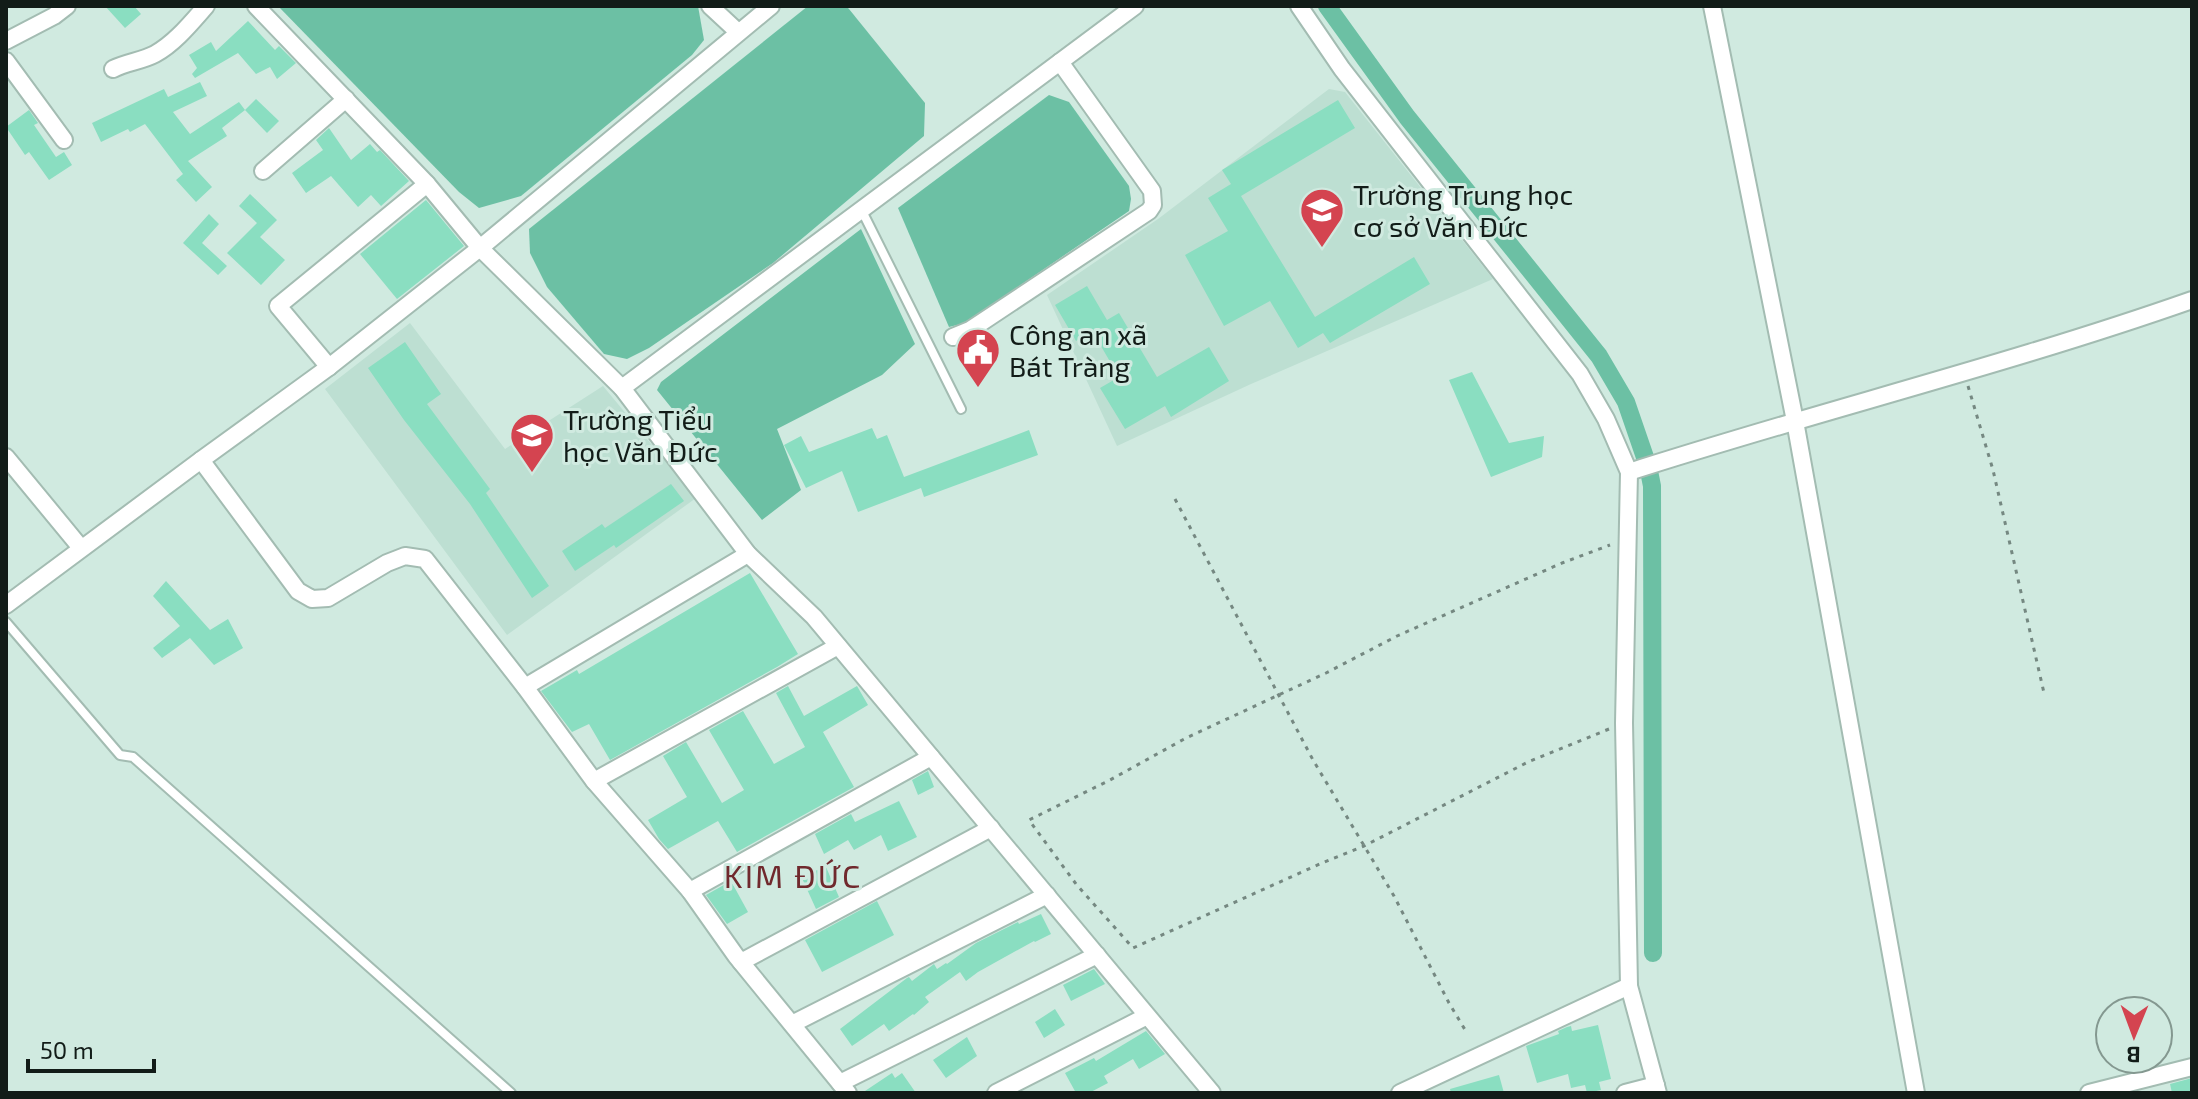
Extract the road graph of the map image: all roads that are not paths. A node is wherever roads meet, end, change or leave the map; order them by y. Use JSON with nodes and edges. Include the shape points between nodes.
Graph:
{"nodes":[{"id":1,"x":67,"y":6,"type":"edge"},
{"id":2,"x":206,"y":6,"type":"edge"},
{"id":3,"x":256,"y":6,"type":"edge"},
{"id":4,"x":710,"y":6,"type":"edge"},
{"id":5,"x":771,"y":6,"type":"edge"},
{"id":6,"x":1135,"y":6,"type":"edge"},
{"id":7,"x":1299,"y":6,"type":"edge"},
{"id":8,"x":1712,"y":6,"type":"edge"},
{"id":9,"x":738,"y":32,"type":"junction"},
{"id":10,"x":6,"y":41,"type":"edge"},
{"id":11,"x":6,"y":61,"type":"edge"},
{"id":12,"x":1060,"y":62,"type":"junction"},
{"id":13,"x":113,"y":69,"type":"dead end"},
{"id":14,"x":346,"y":99,"type":"junction"},
{"id":15,"x":64,"y":140,"type":"dead end"},
{"id":16,"x":263,"y":171,"type":"dead end"},
{"id":17,"x":427,"y":184,"type":"junction"},
{"id":18,"x":861,"y":210,"type":"junction"},
{"id":19,"x":480,"y":248,"type":"junction"},
{"id":20,"x":2192,"y":300,"type":"edge"},
{"id":21,"x":953,"y":337,"type":"dead end"},
{"id":22,"x":329,"y":367,"type":"junction"},
{"id":23,"x":622,"y":388,"type":"junction"},
{"id":24,"x":961,"y":409,"type":"dead end"},
{"id":25,"x":1795,"y":421,"type":"junction"},
{"id":26,"x":6,"y":457,"type":"edge"},
{"id":27,"x":201,"y":460,"type":"junction"},
{"id":28,"x":1634,"y":471,"type":"junction"},
{"id":29,"x":81,"y":548,"type":"junction"},
{"id":30,"x":748,"y":554,"type":"junction"},
{"id":31,"x":6,"y":605,"type":"edge"},
{"id":32,"x":6,"y":622,"type":"edge"},
{"id":33,"x":838,"y":646,"type":"junction"},
{"id":34,"x":525,"y":687,"type":"junction"},
{"id":35,"x":931,"y":757,"type":"junction"},
{"id":36,"x":594,"y":781,"type":"junction"},
{"id":37,"x":991,"y":828,"type":"junction"},
{"id":38,"x":690,"y":891,"type":"junction"},
{"id":39,"x":1047,"y":895,"type":"junction"},
{"id":40,"x":1097,"y":955,"type":"junction"},
{"id":41,"x":741,"y":962,"type":"junction"},
{"id":42,"x":1629,"y":986,"type":"junction"},
{"id":43,"x":1147,"y":1016,"type":"junction"},
{"id":44,"x":792,"y":1024,"type":"junction"},
{"id":45,"x":2192,"y":1067,"type":"edge"},
{"id":46,"x":844,"y":1088,"type":"edge"},
{"id":47,"x":1657,"y":1089,"type":"edge"},
{"id":48,"x":1403,"y":1092,"type":"edge"},
{"id":49,"x":511,"y":1093,"type":"edge"},
{"id":50,"x":996,"y":1093,"type":"edge"},
{"id":51,"x":1212,"y":1093,"type":"edge"},
{"id":52,"x":1625,"y":1093,"type":"edge"},
{"id":53,"x":1916,"y":1093,"type":"edge"},
{"id":54,"x":2089,"y":1093,"type":"edge"}],
"edges":[{"from":1,"to":10,"type":"street"},
{"from":2,"to":13,"type":"street","via":[[156,53]]},
{"from":3,"to":14,"type":"street"},
{"from":4,"to":9,"type":"street"},
{"from":5,"to":9,"type":"street"},
{"from":6,"to":12,"type":"street"},
{"from":7,"to":28,"type":"street","via":[[1342,69],[1580,374]]},
{"from":8,"to":25,"type":"street"},
{"from":9,"to":19,"type":"street"},
{"from":11,"to":15,"type":"street"},
{"from":12,"to":18,"type":"street"},
{"from":12,"to":21,"type":"street","via":[[1152,191],[1153,205]]},
{"from":14,"to":16,"type":"street"},
{"from":14,"to":17,"type":"street"},
{"from":17,"to":19,"type":"street"},
{"from":17,"to":22,"type":"street","via":[[278,306]]},
{"from":18,"to":23,"type":"street"},
{"from":18,"to":24,"type":"lane"},
{"from":19,"to":22,"type":"street"},
{"from":19,"to":23,"type":"street"},
{"from":20,"to":25,"type":"street"},
{"from":22,"to":27,"type":"street"},
{"from":23,"to":30,"type":"street"},
{"from":25,"to":28,"type":"street"},
{"from":25,"to":53,"type":"street"},
{"from":26,"to":29,"type":"street"},
{"from":27,"to":29,"type":"street"},
{"from":27,"to":34,"type":"street","via":[[298,591],[312,599],[328,598],[387,563],[405,556],[425,559]]},
{"from":28,"to":42,"type":"street","via":[[1624,723]]},
{"from":29,"to":31,"type":"street"},
{"from":30,"to":33,"type":"street"},
{"from":30,"to":34,"type":"street"},
{"from":32,"to":49,"type":"lane","via":[[120,755],[133,757]]},
{"from":33,"to":35,"type":"street"},
{"from":33,"to":36,"type":"street"},
{"from":34,"to":36,"type":"street"},
{"from":35,"to":37,"type":"street"},
{"from":35,"to":38,"type":"street"},
{"from":36,"to":38,"type":"street"},
{"from":37,"to":39,"type":"street"},
{"from":37,"to":41,"type":"street"},
{"from":38,"to":41,"type":"street"},
{"from":39,"to":40,"type":"street"},
{"from":39,"to":44,"type":"street"},
{"from":40,"to":43,"type":"street"},
{"from":40,"to":46,"type":"street"},
{"from":41,"to":44,"type":"street"},
{"from":42,"to":47,"type":"street"},
{"from":42,"to":48,"type":"street"},
{"from":43,"to":50,"type":"street"},
{"from":43,"to":51,"type":"street"},
{"from":44,"to":46,"type":"street"},
{"from":45,"to":54,"type":"street"},
{"from":47,"to":52,"type":"street"}]}
